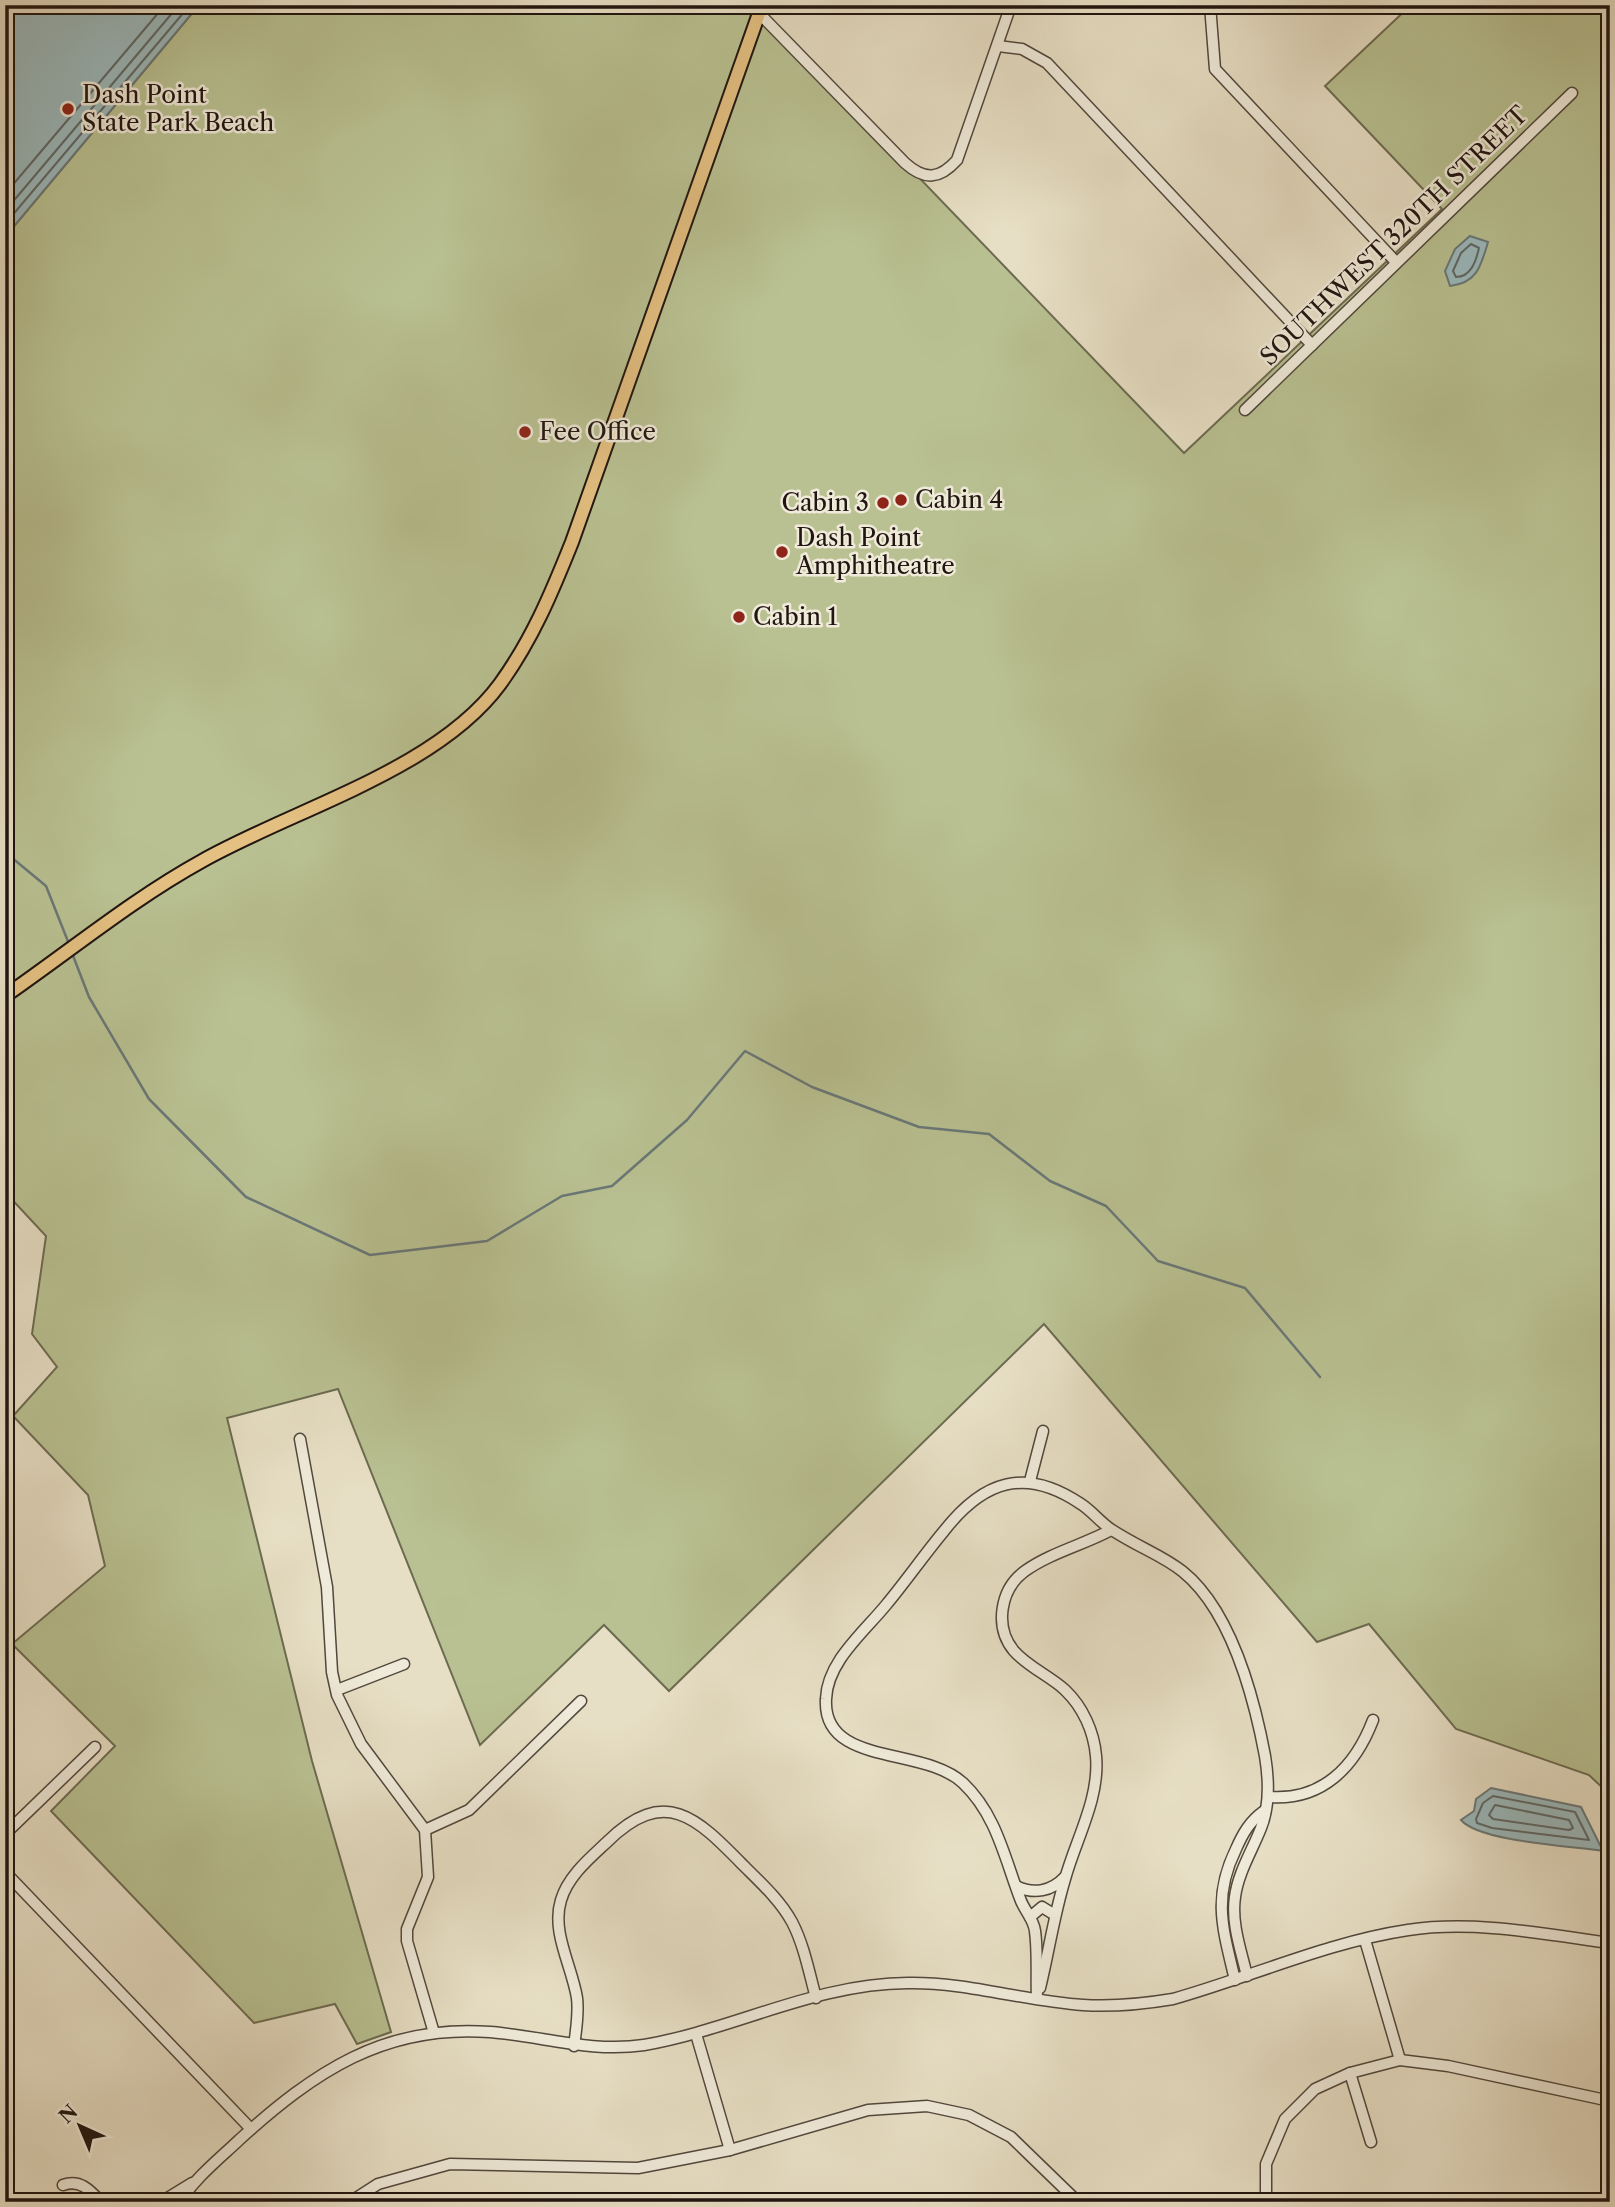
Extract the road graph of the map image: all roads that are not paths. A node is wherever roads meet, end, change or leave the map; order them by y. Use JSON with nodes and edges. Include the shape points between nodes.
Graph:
{"nodes":[{"id":1,"x":1012,"y":5,"type":"edge"},
{"id":2,"x":1210,"y":5,"type":"edge"},
{"id":3,"x":758,"y":8,"type":"edge"},
{"id":4,"x":998,"y":46,"type":"junction"},
{"id":5,"x":1572,"y":93,"type":"dead end"},
{"id":6,"x":1396,"y":262,"type":"junction"},
{"id":7,"x":1312,"y":345,"type":"junction"},
{"id":8,"x":1244,"y":410,"type":"dead end"},
{"id":9,"x":5,"y":996,"type":"edge"},
{"id":10,"x":1043,"y":1431,"type":"dead end"},
{"id":11,"x":300,"y":1439,"type":"dead end"},
{"id":12,"x":1030,"y":1481,"type":"junction"},
{"id":13,"x":1111,"y":1530,"type":"junction"},
{"id":14,"x":404,"y":1664,"type":"dead end"},
{"id":15,"x":337,"y":1690,"type":"junction"},
{"id":16,"x":581,"y":1700,"type":"dead end"},
{"id":17,"x":1373,"y":1720,"type":"dead end"},
{"id":18,"x":95,"y":1747,"type":"dead end"},
{"id":19,"x":1269,"y":1797,"type":"junction"},
{"id":20,"x":1264,"y":1811,"type":"junction"},
{"id":21,"x":425,"y":1830,"type":"junction"},
{"id":22,"x":5,"y":1834,"type":"edge"},
{"id":23,"x":5,"y":1872,"type":"edge"},
{"id":24,"x":1065,"y":1877,"type":"junction"},
{"id":25,"x":1016,"y":1886,"type":"junction"},
{"id":26,"x":1055,"y":1915,"type":"junction"},
{"id":27,"x":1030,"y":1917,"type":"junction"},
{"id":28,"x":1365,"y":1940,"type":"junction"},
{"id":29,"x":1610,"y":1943,"type":"edge"},
{"id":30,"x":1247,"y":1976,"type":"junction"},
{"id":31,"x":1235,"y":1980,"type":"junction"},
{"id":32,"x":816,"y":1998,"type":"junction"},
{"id":33,"x":1037,"y":1998,"type":"junction"},
{"id":34,"x":434,"y":2033,"type":"junction"},
{"id":35,"x":696,"y":2034,"type":"junction"},
{"id":36,"x":574,"y":2046,"type":"junction"},
{"id":37,"x":1400,"y":2060,"type":"junction"},
{"id":38,"x":1350,"y":2073,"type":"junction"},
{"id":39,"x":1610,"y":2101,"type":"edge"},
{"id":40,"x":251,"y":2129,"type":"junction"},
{"id":41,"x":1371,"y":2142,"type":"dead end"},
{"id":42,"x":730,"y":2150,"type":"junction"},
{"id":43,"x":199,"y":2179,"type":"junction"},
{"id":44,"x":64,"y":2185,"type":"dead end"},
{"id":45,"x":101,"y":2202,"type":"edge"},
{"id":46,"x":161,"y":2202,"type":"edge"},
{"id":47,"x":180,"y":2202,"type":"edge"},
{"id":48,"x":350,"y":2202,"type":"edge"},
{"id":49,"x":1078,"y":2202,"type":"edge"},
{"id":50,"x":1266,"y":2202,"type":"edge"}],
"edges":[{"from":1,"to":4,"type":"street"},
{"from":2,"to":6,"type":"street","via":[[1215,69]]},
{"from":3,"to":4,"type":"street","via":[[905,163],[915,172],[936,176],[957,160]]},
{"from":3,"to":9,"type":"main road","via":[[572,542],[547,604],[499,685],[480,708],[434,745],[200,862]]},
{"from":4,"to":7,"type":"street","via":[[1022,48],[1047,63]]},
{"from":5,"to":6,"type":"street","name":"SOUTHWEST 320TH STREET"},
{"from":6,"to":7,"type":"street","name":"SOUTHWEST 320TH STREET"},
{"from":7,"to":8,"type":"street","name":"SOUTHWEST 320TH STREET"},
{"from":10,"to":12,"type":"street"},
{"from":11,"to":15,"type":"street","via":[[327,1587]]},
{"from":12,"to":13,"type":"street","via":[[1075,1499]]},
{"from":12,"to":25,"type":"street","via":[[990,1489],[961,1508],[846,1653],[825,1700],[835,1731],[852,1745],[928,1762],[962,1781],[993,1821]]},
{"from":13,"to":19,"type":"street","via":[[1178,1566],[1215,1609],[1245,1681],[1265,1754]]},
{"from":13,"to":24,"type":"street","via":[[1025,1571],[1006,1593],[1002,1610],[1004,1632],[1015,1652],[1065,1690],[1094,1741],[1093,1793]]},
{"from":14,"to":15,"type":"street"},
{"from":15,"to":21,"type":"street","via":[[361,1744]]},
{"from":16,"to":21,"type":"street","via":[[468,1810]]},
{"from":17,"to":19,"type":"street","via":[[1355,1756],[1330,1783],[1295,1797]]},
{"from":18,"to":22,"type":"street"},
{"from":19,"to":20,"type":"street"},
{"from":20,"to":30,"type":"street","via":[[1263,1825],[1235,1894],[1235,1926]]},
{"from":20,"to":31,"type":"street","via":[[1242,1836],[1221,1889],[1220,1911]]},
{"from":21,"to":34,"type":"street","via":[[428,1877],[407,1929],[407,1941]]},
{"from":23,"to":40,"type":"street"},
{"from":24,"to":25,"type":"street","via":[[1040,1891]]},
{"from":24,"to":26,"type":"street"},
{"from":25,"to":27,"type":"street"},
{"from":26,"to":27,"type":"street","via":[[1042,1908]]},
{"from":26,"to":33,"type":"street"},
{"from":27,"to":33,"type":"street","via":[[1035,1927]]},
{"from":28,"to":29,"type":"street","via":[[1451,1927]]},
{"from":28,"to":30,"type":"street"},
{"from":28,"to":37,"type":"street"},
{"from":30,"to":31,"type":"street"},
{"from":31,"to":33,"type":"street","via":[[1149,2003],[1081,2005]]},
{"from":32,"to":33,"type":"street","via":[[909,1983]]},
{"from":32,"to":35,"type":"street"},
{"from":32,"to":36,"type":"street","via":[[791,1921],[764,1885],[698,1821],[676,1813],[656,1813],[623,1826],[577,1872],[561,1900],[558,1922],[576,1997]]},
{"from":34,"to":36,"type":"street","via":[[492,2032]]},
{"from":34,"to":40,"type":"street","via":[[375,2046],[334,2066],[286,2097]]},
{"from":35,"to":36,"type":"street","via":[[640,2045]]},
{"from":35,"to":42,"type":"street"},
{"from":37,"to":38,"type":"street"},
{"from":37,"to":39,"type":"street"},
{"from":38,"to":41,"type":"street"},
{"from":38,"to":50,"type":"street","via":[[1315,2089],[1285,2119],[1266,2164]]},
{"from":40,"to":43,"type":"street"},
{"from":42,"to":48,"type":"street","via":[[638,2168],[450,2164],[378,2184]]},
{"from":42,"to":49,"type":"street","via":[[868,2110],[941,2107],[982,2120],[1011,2137]]},
{"from":43,"to":46,"type":"street"},
{"from":43,"to":47,"type":"street"},
{"from":44,"to":45,"type":"street","via":[[83,2185]]}]}
